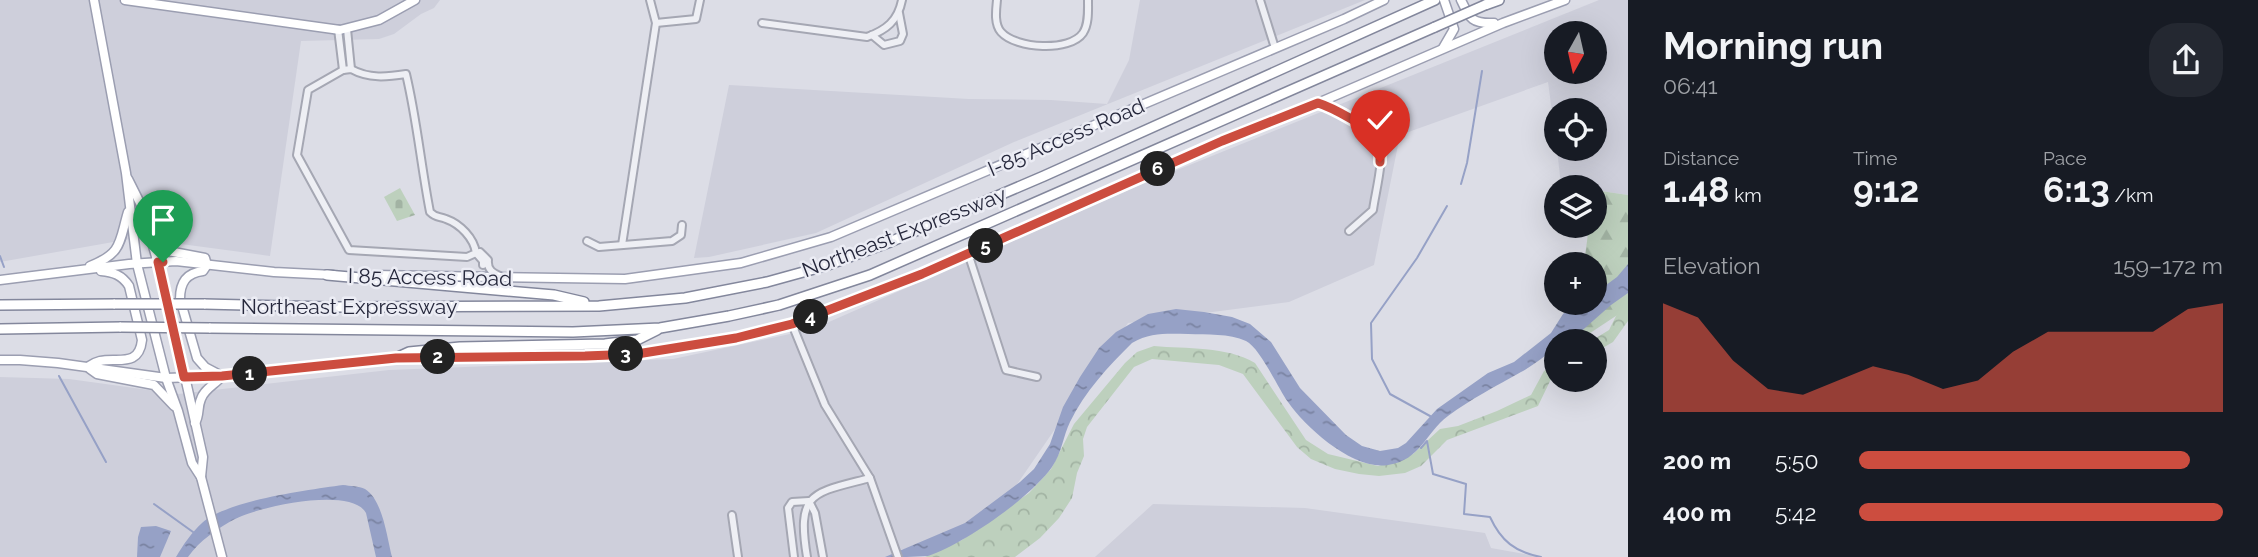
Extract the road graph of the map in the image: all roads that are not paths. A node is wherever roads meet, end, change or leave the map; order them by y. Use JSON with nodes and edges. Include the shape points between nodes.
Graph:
{"nodes":[{"id":1,"x":94,"y":0,"type":"edge"},
{"id":2,"x":125,"y":0,"type":"edge"},
{"id":3,"x":415,"y":0,"type":"edge"},
{"id":4,"x":650,"y":0,"type":"edge"},
{"id":5,"x":700,"y":0,"type":"edge"},
{"id":6,"x":902,"y":0,"type":"edge"},
{"id":7,"x":997,"y":0,"type":"edge"},
{"id":8,"x":1088,"y":0,"type":"edge"},
{"id":9,"x":1260,"y":0,"type":"edge"},
{"id":10,"x":1384,"y":0,"type":"edge"},
{"id":11,"x":1435,"y":0,"type":"edge"},
{"id":12,"x":1444,"y":0,"type":"edge"},
{"id":13,"x":1461,"y":0,"type":"edge"},
{"id":14,"x":1499,"y":0,"type":"edge"},
{"id":15,"x":1565,"y":0,"type":"edge"},
{"id":16,"x":899,"y":13,"type":"junction"},
{"id":17,"x":656,"y":23,"type":"junction"},
{"id":18,"x":762,"y":23,"type":"dead end"},
{"id":19,"x":1503,"y":23,"type":"junction"},
{"id":20,"x":343,"y":29,"type":"junction"},
{"id":21,"x":872,"y":35,"type":"junction"},
{"id":22,"x":1275,"y":48,"type":"junction"},
{"id":23,"x":1443,"y":48,"type":"junction"},
{"id":24,"x":350,"y":55,"type":"junction"},
{"id":25,"x":341,"y":56,"type":"junction"},
{"id":26,"x":347,"y":70,"type":"junction"},
{"id":27,"x":1318,"y":103,"type":"junction"},
{"id":28,"x":126,"y":173,"type":"junction"},
{"id":29,"x":129,"y":210,"type":"junction"},
{"id":30,"x":682,"y":225,"type":"dead end"},
{"id":31,"x":148,"y":230,"type":"junction"},
{"id":32,"x":1349,"y":231,"type":"dead end"},
{"id":33,"x":587,"y":241,"type":"dead end"},
{"id":34,"x":622,"y":245,"type":"junction"},
{"id":35,"x":476,"y":253,"type":"junction"},
{"id":36,"x":968,"y":253,"type":"junction"},
{"id":37,"x":158,"y":262,"type":"junction"},
{"id":38,"x":137,"y":264,"type":"junction"},
{"id":39,"x":208,"y":265,"type":"junction"},
{"id":40,"x":485,"y":265,"type":"junction"},
{"id":41,"x":77,"y":270,"type":"junction"},
{"id":42,"x":327,"y":275,"type":"junction"},
{"id":43,"x":472,"y":277,"type":"junction"},
{"id":44,"x":505,"y":278,"type":"junction"},
{"id":45,"x":534,"y":279,"type":"joint"},
{"id":46,"x":0,"y":280,"type":"edge"},
{"id":47,"x":0,"y":305,"type":"edge"},
{"id":48,"x":600,"y":306,"type":"junction"},
{"id":49,"x":792,"y":324,"type":"junction"},
{"id":50,"x":660,"y":328,"type":"junction"},
{"id":51,"x":0,"y":330,"type":"edge"},
{"id":52,"x":396,"y":358,"type":"junction"},
{"id":53,"x":0,"y":360,"type":"edge"},
{"id":54,"x":88,"y":367,"type":"junction"},
{"id":55,"x":222,"y":376,"type":"junction"},
{"id":56,"x":166,"y":377,"type":"junction"},
{"id":57,"x":184,"y":377,"type":"junction"},
{"id":58,"x":1037,"y":377,"type":"dead end"},
{"id":59,"x":178,"y":411,"type":"junction"},
{"id":60,"x":195,"y":423,"type":"junction"},
{"id":61,"x":201,"y":477,"type":"junction"},
{"id":62,"x":870,"y":478,"type":"junction"},
{"id":63,"x":809,"y":501,"type":"junction"},
{"id":64,"x":732,"y":515,"type":"dead end"},
{"id":65,"x":222,"y":557,"type":"edge"},
{"id":66,"x":738,"y":557,"type":"edge"},
{"id":67,"x":794,"y":557,"type":"edge"},
{"id":68,"x":807,"y":557,"type":"edge"},
{"id":69,"x":823,"y":557,"type":"edge"},
{"id":70,"x":898,"y":557,"type":"edge"}],
"edges":[{"from":1,"to":28,"type":"main road"},
{"from":2,"to":20,"type":"main road"},
{"from":3,"to":20,"type":"main road","via":[[379,20]]},
{"from":4,"to":17,"type":"street"},
{"from":5,"to":17,"type":"street","via":[[696,19]]},
{"from":6,"to":16,"type":"street"},
{"from":7,"to":8,"type":"street","via":[[997,24],[1002,33],[1015,41],[1043,46],[1062,45],[1083,32]]},
{"from":9,"to":22,"type":"street"},
{"from":10,"to":22,"type":"main road","name":"I-85 Access Road"},
{"from":11,"to":48,"type":"highway","name":"Northeast Expressway","via":[[1044,176],[864,251],[797,274],[713,294]]},
{"from":12,"to":23,"type":"main road","via":[[1454,29]]},
{"from":13,"to":19,"type":"main road","via":[[1475,22]]},
{"from":14,"to":50,"type":"highway","name":"Northeast Expressway","bridge":true,"via":[[870,275],[779,305]]},
{"from":15,"to":19,"type":"main road"},
{"from":16,"to":21,"type":"street","via":[[883,31]]},
{"from":16,"to":21,"type":"street","via":[[900,41],[884,45]]},
{"from":17,"to":34,"type":"street"},
{"from":18,"to":21,"type":"street"},
{"from":19,"to":23,"type":"main road"},
{"from":20,"to":24,"type":"street"},
{"from":20,"to":25,"type":"street"},
{"from":22,"to":45,"type":"main road","name":"I-85 Access Road","via":[[820,242],[692,271],[625,279]]},
{"from":23,"to":27,"type":"main road"},
{"from":24,"to":25,"type":"street"},
{"from":24,"to":26,"type":"street"},
{"from":25,"to":26,"type":"street"},
{"from":26,"to":35,"type":"street","via":[[370,76],[406,74],[430,212],[460,227]]},
{"from":26,"to":35,"type":"street","via":[[307,90],[297,155],[349,250],[467,257]]},
{"from":27,"to":32,"type":"street","via":[[1377,137],[1380,147],[1373,210]]},
{"from":27,"to":36,"type":"main road"},
{"from":28,"to":29,"type":"main road"},
{"from":28,"to":31,"type":"main road"},
{"from":29,"to":38,"type":"main road"},
{"from":29,"to":41,"type":"main road","via":[[121,242],[112,254]]},
{"from":30,"to":34,"type":"street","via":[[681,235],[672,241]]},
{"from":31,"to":37,"type":"main road"},
{"from":31,"to":39,"type":"main road","via":[[169,251],[205,258]]},
{"from":33,"to":34,"type":"street","via":[[599,247]]},
{"from":35,"to":40,"type":"street","via":[[488,260]]},
{"from":36,"to":49,"type":"main road"},
{"from":36,"to":58,"type":"street","via":[[1006,370]]},
{"from":37,"to":38,"type":"main road"},
{"from":37,"to":39,"type":"main road"},
{"from":37,"to":57,"type":"main road"},
{"from":38,"to":41,"type":"main road"},
{"from":38,"to":56,"type":"main road"},
{"from":39,"to":42,"type":"main road"},
{"from":39,"to":55,"type":"main road","via":[[187,277],[180,299],[197,358]]},
{"from":40,"to":43,"type":"street"},
{"from":40,"to":44,"type":"street"},
{"from":41,"to":46,"type":"main road"},
{"from":41,"to":54,"type":"main road","via":[[108,272],[124,279],[142,340],[131,358],[99,361]]},
{"from":42,"to":43,"type":"main road","name":"I 85 Access Road"},
{"from":42,"to":48,"type":"highway","via":[[554,295]]},
{"from":43,"to":44,"type":"main road","name":"I 85 Access Road"},
{"from":44,"to":45,"type":"main road","name":"I 85 Access Road"},
{"from":47,"to":48,"type":"highway","name":"Northeast Expressway","bridge":true},
{"from":49,"to":52,"type":"main road","via":[[721,342],[637,354]]},
{"from":49,"to":62,"type":"street","via":[[825,405]]},
{"from":50,"to":51,"type":"highway","name":"Northeast Expressway","bridge":true,"via":[[573,332]]},
{"from":50,"to":52,"type":"highway","via":[[637,340],[605,344],[460,347],[409,352]]},
{"from":52,"to":55,"type":"main road"},
{"from":53,"to":54,"type":"main road"},
{"from":54,"to":56,"type":"main road"},
{"from":54,"to":59,"type":"main road","via":[[97,374],[154,385]]},
{"from":55,"to":57,"type":"main road"},
{"from":55,"to":60,"type":"main road","via":[[205,391]]},
{"from":56,"to":57,"type":"main road"},
{"from":56,"to":59,"type":"main road"},
{"from":57,"to":60,"type":"main road"},
{"from":59,"to":61,"type":"main road","via":[[192,463]]},
{"from":60,"to":61,"type":"main road","via":[[203,457]]},
{"from":61,"to":65,"type":"main road"},
{"from":62,"to":63,"type":"street","via":[[824,491]]},
{"from":62,"to":70,"type":"street"},
{"from":63,"to":67,"type":"street","via":[[792,502],[788,508]]},
{"from":63,"to":68,"type":"street","via":[[803,531]]},
{"from":63,"to":69,"type":"street"},
{"from":64,"to":66,"type":"street"}]}
